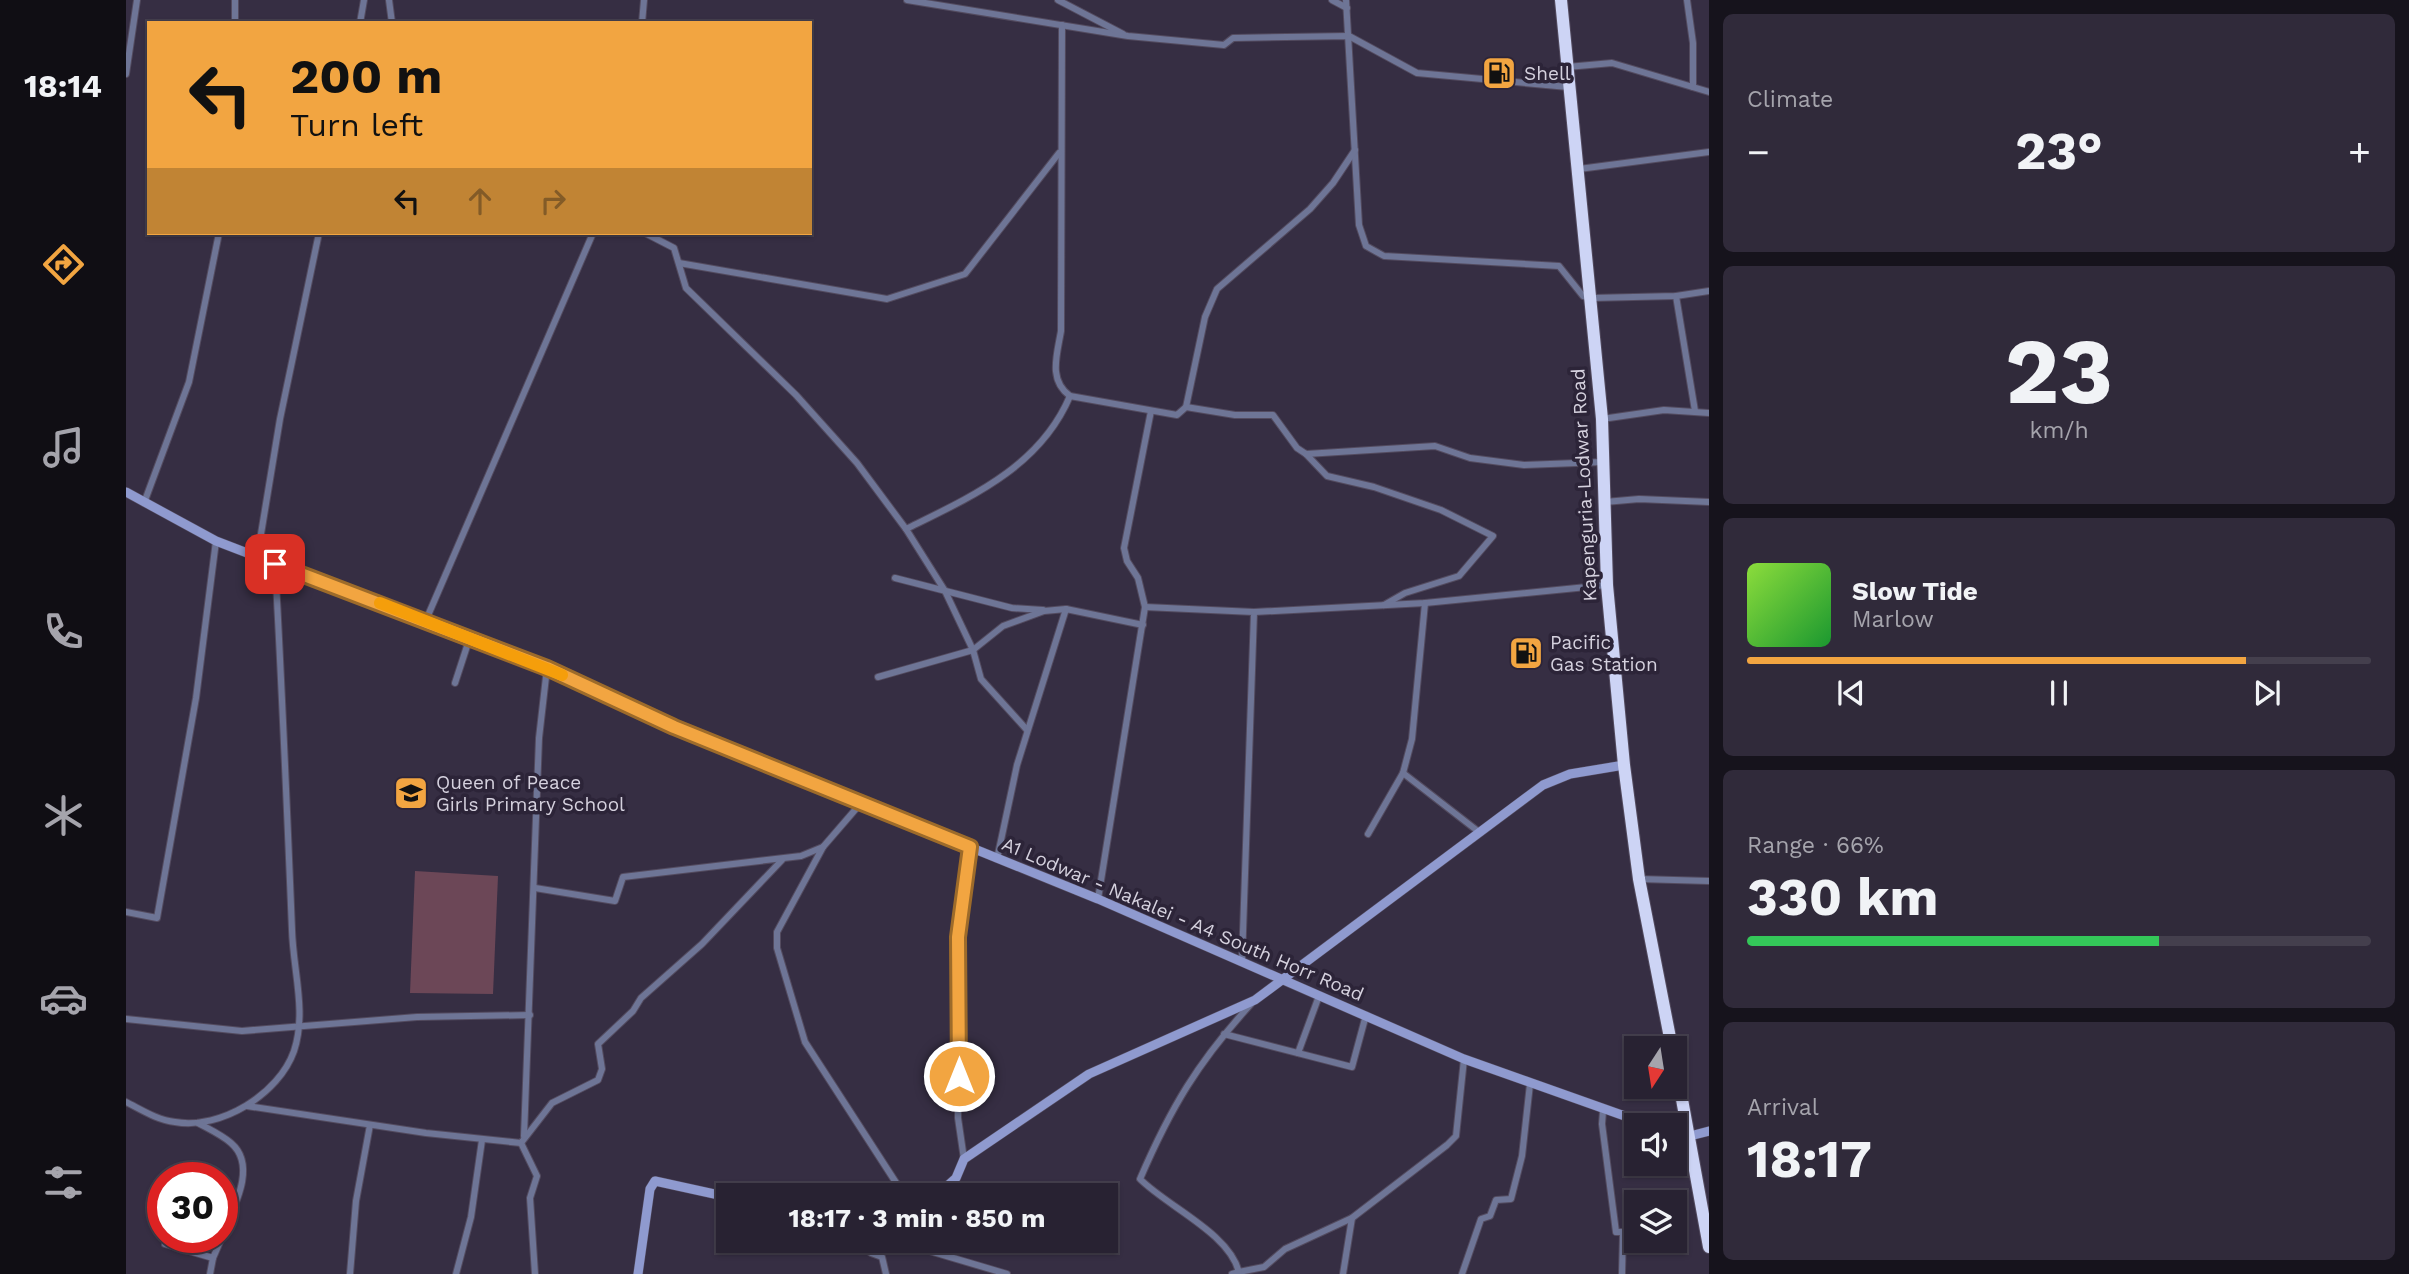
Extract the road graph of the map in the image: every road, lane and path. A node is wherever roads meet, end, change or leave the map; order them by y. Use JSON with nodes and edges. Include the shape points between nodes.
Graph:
{"nodes":[{"id":1,"x":136,"y":0,"type":"edge"},
{"id":2,"x":235,"y":0,"type":"edge"},
{"id":3,"x":364,"y":0,"type":"edge"},
{"id":4,"x":389,"y":0,"type":"edge"},
{"id":5,"x":644,"y":0,"type":"edge"},
{"id":6,"x":907,"y":0,"type":"edge"},
{"id":7,"x":1058,"y":0,"type":"edge"},
{"id":8,"x":1332,"y":0,"type":"edge"},
{"id":9,"x":1562,"y":0,"type":"edge"},
{"id":10,"x":1687,"y":0,"type":"edge"},
{"id":11,"x":1346,"y":4,"type":"edge"},
{"id":12,"x":234,"y":21,"type":"edge"},
{"id":13,"x":360,"y":21,"type":"edge"},
{"id":14,"x":392,"y":21,"type":"edge"},
{"id":15,"x":642,"y":21,"type":"edge"},
{"id":16,"x":1062,"y":25,"type":"junction"},
{"id":17,"x":1128,"y":36,"type":"junction"},
{"id":18,"x":1349,"y":36,"type":"junction"},
{"id":19,"x":1567,"y":67,"type":"junction"},
{"id":20,"x":126,"y":74,"type":"edge"},
{"id":21,"x":1693,"y":86,"type":"junction"},
{"id":22,"x":1568,"y":88,"type":"junction"},
{"id":23,"x":1709,"y":92,"type":"edge"},
{"id":24,"x":1356,"y":148,"type":"junction"},
{"id":25,"x":1061,"y":151,"type":"junction"},
{"id":26,"x":1709,"y":152,"type":"edge"},
{"id":27,"x":1579,"y":169,"type":"junction"},
{"id":28,"x":219,"y":235,"type":"edge"},
{"id":29,"x":319,"y":235,"type":"edge"},
{"id":30,"x":592,"y":235,"type":"edge"},
{"id":31,"x":649,"y":235,"type":"edge"},
{"id":32,"x":679,"y":263,"type":"junction"},
{"id":33,"x":1709,"y":291,"type":"edge"},
{"id":34,"x":1676,"y":296,"type":"junction"},
{"id":35,"x":1592,"y":298,"type":"junction"},
{"id":36,"x":1070,"y":396,"type":"junction"},
{"id":37,"x":1186,"y":407,"type":"junction"},
{"id":38,"x":1151,"y":411,"type":"junction"},
{"id":39,"x":1695,"y":411,"type":"junction"},
{"id":40,"x":1709,"y":413,"type":"edge"},
{"id":41,"x":1602,"y":419,"type":"junction"},
{"id":42,"x":1306,"y":454,"type":"junction"},
{"id":43,"x":1604,"y":462,"type":"junction"},
{"id":44,"x":126,"y":492,"type":"edge"},
{"id":45,"x":1605,"y":502,"type":"junction"},
{"id":46,"x":1709,"y":502,"type":"edge"},
{"id":47,"x":144,"y":503,"type":"junction"},
{"id":48,"x":906,"y":529,"type":"junction"},
{"id":49,"x":216,"y":541,"type":"junction"},
{"id":50,"x":257,"y":558,"type":"junction"},
{"id":51,"x":275,"y":564,"type":"junction"},
{"id":52,"x":895,"y":578,"type":"dead end"},
{"id":53,"x":1607,"y":585,"type":"junction"},
{"id":54,"x":945,"y":590,"type":"junction"},
{"id":55,"x":1425,"y":603,"type":"junction"},
{"id":56,"x":1381,"y":606,"type":"junction"},
{"id":57,"x":1145,"y":607,"type":"junction"},
{"id":58,"x":1066,"y":609,"type":"junction"},
{"id":59,"x":1044,"y":611,"type":"junction"},
{"id":60,"x":1254,"y":612,"type":"junction"},
{"id":61,"x":426,"y":620,"type":"junction"},
{"id":62,"x":1143,"y":625,"type":"junction"},
{"id":63,"x":470,"y":637,"type":"junction"},
{"id":64,"x":973,"y":650,"type":"junction"},
{"id":65,"x":547,"y":668,"type":"junction"},
{"id":66,"x":878,"y":677,"type":"dead end"},
{"id":67,"x":455,"y":683,"type":"dead end"},
{"id":68,"x":1027,"y":730,"type":"junction"},
{"id":69,"x":1624,"y":765,"type":"junction"},
{"id":70,"x":1404,"y":773,"type":"junction"},
{"id":71,"x":862,"y":803,"type":"junction"},
{"id":72,"x":1479,"y":832,"type":"junction"},
{"id":73,"x":1368,"y":834,"type":"dead end"},
{"id":74,"x":823,"y":847,"type":"junction"},
{"id":75,"x":970,"y":847,"type":"junction"},
{"id":76,"x":997,"y":859,"type":"junction"},
{"id":77,"x":782,"y":860,"type":"junction"},
{"id":78,"x":1639,"y":879,"type":"junction"},
{"id":79,"x":1709,"y":881,"type":"edge"},
{"id":80,"x":535,"y":888,"type":"junction"},
{"id":81,"x":1098,"y":899,"type":"junction"},
{"id":82,"x":126,"y":912,"type":"edge"},
{"id":83,"x":1242,"y":961,"type":"junction"},
{"id":84,"x":1281,"y":979,"type":"junction"},
{"id":85,"x":1319,"y":996,"type":"junction"},
{"id":86,"x":1255,"y":1000,"type":"junction"},
{"id":87,"x":530,"y":1015,"type":"junction"},
{"id":88,"x":1366,"y":1015,"type":"junction"},
{"id":89,"x":126,"y":1019,"type":"edge"},
{"id":90,"x":301,"y":1025,"type":"junction"},
{"id":91,"x":1224,"y":1034,"type":"junction"},
{"id":92,"x":1670,"y":1036,"type":"edge"},
{"id":93,"x":1298,"y":1053,"type":"junction"},
{"id":94,"x":1464,"y":1059,"type":"junction"},
{"id":95,"x":1530,"y":1084,"type":"junction"},
{"id":96,"x":1683,"y":1099,"type":"edge"},
{"id":97,"x":126,"y":1102,"type":"edge"},
{"id":98,"x":247,"y":1106,"type":"junction"},
{"id":99,"x":1603,"y":1111,"type":"junction"},
{"id":100,"x":1624,"y":1117,"type":"edge"},
{"id":101,"x":198,"y":1123,"type":"junction"},
{"id":102,"x":370,"y":1125,"type":"junction"},
{"id":103,"x":1709,"y":1131,"type":"edge"},
{"id":104,"x":1687,"y":1135,"type":"edge"},
{"id":105,"x":1690,"y":1136,"type":"junction"},
{"id":106,"x":482,"y":1140,"type":"junction"},
{"id":107,"x":522,"y":1140,"type":"junction"},
{"id":108,"x":964,"y":1159,"type":"junction"},
{"id":109,"x":896,"y":1183,"type":"edge"},
{"id":110,"x":950,"y":1183,"type":"edge"},
{"id":111,"x":238,"y":1193,"type":"edge"},
{"id":112,"x":716,"y":1194,"type":"edge"},
{"id":113,"x":1352,"y":1218,"type":"junction"},
{"id":114,"x":1709,"y":1247,"type":"edge"},
{"id":115,"x":196,"y":1253,"type":"edge"},
{"id":116,"x":215,"y":1253,"type":"edge"},
{"id":117,"x":871,"y":1253,"type":"dead end"},
{"id":118,"x":936,"y":1253,"type":"edge"},
{"id":119,"x":213,"y":1258,"type":"junction"},
{"id":120,"x":1235,"y":1273,"type":"edge"},
{"id":121,"x":210,"y":1274,"type":"edge"},
{"id":122,"x":350,"y":1274,"type":"edge"},
{"id":123,"x":456,"y":1274,"type":"edge"},
{"id":124,"x":534,"y":1274,"type":"edge"},
{"id":125,"x":638,"y":1274,"type":"edge"},
{"id":126,"x":886,"y":1274,"type":"edge"},
{"id":127,"x":1007,"y":1274,"type":"edge"},
{"id":128,"x":1343,"y":1274,"type":"edge"},
{"id":129,"x":1462,"y":1274,"type":"edge"},
{"id":130,"x":1622,"y":1274,"type":"edge"}],
"edges":[{"from":1,"to":20,"type":"street"},
{"from":2,"to":12,"type":"street"},
{"from":3,"to":13,"type":"street"},
{"from":4,"to":14,"type":"street"},
{"from":5,"to":15,"type":"street"},
{"from":6,"to":16,"type":"street"},
{"from":7,"to":17,"type":"street"},
{"from":8,"to":11,"type":"street"},
{"from":9,"to":19,"type":"highway","name":"Kapenguria-Lodwar Road"},
{"from":10,"to":21,"type":"street"},
{"from":11,"to":18,"type":"street"},
{"from":16,"to":17,"type":"street"},
{"from":16,"to":25,"type":"street"},
{"from":17,"to":18,"type":"street","via":[[1224,45],[1233,38]]},
{"from":18,"to":22,"type":"street","via":[[1417,73]]},
{"from":18,"to":24,"type":"street"},
{"from":19,"to":21,"type":"street","via":[[1612,63]]},
{"from":19,"to":22,"type":"highway","name":"Kapenguria-Lodwar Road"},
{"from":21,"to":23,"type":"street"},
{"from":22,"to":27,"type":"highway","name":"Kapenguria-Lodwar Road"},
{"from":24,"to":35,"type":"street","via":[[1360,225],[1366,246],[1384,256],[1559,265],[1583,296]]},
{"from":24,"to":37,"type":"street","via":[[1310,209],[1217,289],[1205,317]]},
{"from":25,"to":32,"type":"street","via":[[965,274],[887,299]]},
{"from":25,"to":36,"type":"street","via":[[1061,331],[1055,372],[1059,388]]},
{"from":26,"to":27,"type":"street"},
{"from":27,"to":35,"type":"highway","name":"Kapenguria-Lodwar Road"},
{"from":28,"to":47,"type":"street","via":[[189,382]]},
{"from":29,"to":50,"type":"street"},
{"from":30,"to":61,"type":"street"},
{"from":31,"to":32,"type":"street","via":[[674,248]]},
{"from":32,"to":48,"type":"street","via":[[686,288],[796,395],[857,463]]},
{"from":33,"to":34,"type":"street"},
{"from":34,"to":35,"type":"street"},
{"from":34,"to":39,"type":"street"},
{"from":35,"to":41,"type":"highway","name":"Kapenguria-Lodwar Road"},
{"from":36,"to":38,"type":"street"},
{"from":36,"to":48,"type":"street","via":[[1060,420],[988,489]]},
{"from":37,"to":38,"type":"street","via":[[1177,415]]},
{"from":37,"to":42,"type":"street","via":[[1273,415]]},
{"from":38,"to":57,"type":"street","via":[[1124,548],[1139,578]]},
{"from":39,"to":40,"type":"street"},
{"from":39,"to":41,"type":"street","via":[[1664,410]]},
{"from":41,"to":43,"type":"highway","name":"Kapenguria-Lodwar Road"},
{"from":42,"to":43,"type":"street","via":[[1435,446],[1470,458],[1524,465]]},
{"from":42,"to":56,"type":"street","via":[[1326,476],[1441,510],[1493,536],[1459,576],[1405,593]]},
{"from":43,"to":45,"type":"highway","name":"Kapenguria-Lodwar Road"},
{"from":44,"to":47,"type":"main road","name":"A1 Lodwar - Nakalei - A4 South Horr Road"},
{"from":45,"to":46,"type":"street"},
{"from":45,"to":53,"type":"highway","name":"Kapenguria-Lodwar Road"},
{"from":47,"to":49,"type":"main road","name":"A1 Lodwar - Nakalei - A4 South Horr Road"},
{"from":48,"to":54,"type":"street"},
{"from":49,"to":50,"type":"main road","name":"A1 Lodwar - Nakalei - A4 South Horr Road"},
{"from":49,"to":82,"type":"street","via":[[196,698],[157,918]]},
{"from":50,"to":51,"type":"main road","name":"A1 Lodwar - Nakalei - A4 South Horr Road"},
{"from":51,"to":61,"type":"main road","name":"A1 Lodwar - Nakalei - A4 South Horr Road"},
{"from":51,"to":90,"type":"street","via":[[292,942]]},
{"from":52,"to":54,"type":"street"},
{"from":53,"to":55,"type":"street"},
{"from":53,"to":69,"type":"highway","name":"Kapenguria-Lodwar Road"},
{"from":54,"to":59,"type":"street","via":[[1012,608]]},
{"from":54,"to":64,"type":"street"},
{"from":55,"to":56,"type":"street"},
{"from":55,"to":70,"type":"street","via":[[1423,654]]},
{"from":56,"to":60,"type":"street"},
{"from":57,"to":60,"type":"street"},
{"from":57,"to":62,"type":"street"},
{"from":58,"to":59,"type":"street"},
{"from":58,"to":62,"type":"street"},
{"from":58,"to":68,"type":"street"},
{"from":59,"to":64,"type":"street","via":[[1003,626]]},
{"from":60,"to":83,"type":"street"},
{"from":61,"to":63,"type":"main road","name":"A1 Lodwar - Nakalei - A4 South Horr Road"},
{"from":62,"to":81,"type":"street"},
{"from":63,"to":65,"type":"main road","name":"A1 Lodwar - Nakalei - A4 South Horr Road"},
{"from":63,"to":67,"type":"street"},
{"from":64,"to":66,"type":"street"},
{"from":64,"to":68,"type":"street","via":[[981,679]]},
{"from":65,"to":71,"type":"main road","name":"A1 Lodwar - Nakalei - A4 South Horr Road","via":[[674,727]]},
{"from":65,"to":80,"type":"street","via":[[539,737]]},
{"from":68,"to":76,"type":"street"},
{"from":69,"to":72,"type":"main road","via":[[1570,774],[1543,785]]},
{"from":69,"to":78,"type":"highway","name":"Kapenguria-Lodwar Road"},
{"from":70,"to":72,"type":"street"},
{"from":70,"to":73,"type":"street"},
{"from":71,"to":74,"type":"street"},
{"from":71,"to":75,"type":"main road","name":"A1 Lodwar - Nakalei - A4 South Horr Road"},
{"from":72,"to":84,"type":"main road"},
{"from":74,"to":77,"type":"street"},
{"from":74,"to":109,"type":"street","via":[[777,932],[777,948],[805,1042]]},
{"from":75,"to":76,"type":"main road","name":"A1 Lodwar - Nakalei - A4 South Horr Road"},
{"from":75,"to":108,"type":"street","via":[[958,937],[958,1118]]},
{"from":76,"to":81,"type":"main road","name":"A1 Lodwar - Nakalei - A4 South Horr Road"},
{"from":77,"to":80,"type":"street","via":[[623,877],[615,901]]},
{"from":77,"to":107,"type":"street","via":[[597,1044],[602,1069],[598,1080],[552,1103]]},
{"from":78,"to":79,"type":"street"},
{"from":78,"to":92,"type":"highway","name":"Kapenguria-Lodwar Road"},
{"from":80,"to":87,"type":"street"},
{"from":81,"to":83,"type":"main road","name":"A1 Lodwar - Nakalei - A4 South Horr Road"},
{"from":83,"to":84,"type":"main road","name":"A1 Lodwar - Nakalei - A4 South Horr Road"},
{"from":84,"to":85,"type":"main road","name":"A1 Lodwar - Nakalei - A4 South Horr Road"},
{"from":84,"to":86,"type":"main road"},
{"from":85,"to":88,"type":"main road","name":"A1 Lodwar - Nakalei - A4 South Horr Road"},
{"from":85,"to":93,"type":"street"},
{"from":86,"to":91,"type":"street"},
{"from":86,"to":108,"type":"main road","via":[[1089,1074]]},
{"from":87,"to":90,"type":"street"},
{"from":87,"to":107,"type":"street"},
{"from":88,"to":93,"type":"street","via":[[1352,1067]]},
{"from":88,"to":94,"type":"main road","name":"A1 Lodwar - Nakalei - A4 South Horr Road"},
{"from":89,"to":90,"type":"street","via":[[242,1031]]},
{"from":90,"to":98,"type":"street","via":[[285,1071]]},
{"from":91,"to":93,"type":"street"},
{"from":91,"to":120,"type":"street","via":[[1182,1090],[1140,1179],[1201,1225],[1235,1259]]},
{"from":94,"to":95,"type":"main road","name":"A1 Lodwar - Nakalei - A4 South Horr Road"},
{"from":94,"to":113,"type":"street","via":[[1456,1136]]},
{"from":95,"to":99,"type":"main road","name":"A1 Lodwar - Nakalei - A4 South Horr Road"},
{"from":95,"to":129,"type":"street","via":[[1522,1156],[1511,1199],[1496,1200],[1490,1216],[1481,1219]]},
{"from":96,"to":105,"type":"highway"},
{"from":97,"to":101,"type":"street","via":[[155,1117]]},
{"from":98,"to":101,"type":"street"},
{"from":98,"to":102,"type":"street"},
{"from":99,"to":100,"type":"main road","name":"A1 Lodwar - Nakalei - A4 South Horr Road"},
{"from":99,"to":130,"type":"street","via":[[1616,1232],[1623,1232]]},
{"from":101,"to":111,"type":"street","via":[[233,1144],[244,1162]]},
{"from":102,"to":106,"type":"street"},
{"from":102,"to":122,"type":"street","via":[[356,1201]]},
{"from":103,"to":105,"type":"main road"},
{"from":104,"to":105,"type":"main road"},
{"from":105,"to":114,"type":"highway"},
{"from":106,"to":107,"type":"street"},
{"from":106,"to":123,"type":"street","via":[[471,1217]]},
{"from":107,"to":124,"type":"street","via":[[537,1176],[530,1199]]},
{"from":108,"to":110,"type":"main road"},
{"from":112,"to":125,"type":"main road","via":[[655,1181]]},
{"from":113,"to":120,"type":"street","via":[[1285,1249],[1264,1267]]},
{"from":113,"to":128,"type":"street"},
{"from":115,"to":119,"type":"street"},
{"from":116,"to":119,"type":"street"},
{"from":117,"to":126,"type":"street","via":[[882,1257]]},
{"from":118,"to":127,"type":"street"},
{"from":119,"to":121,"type":"street"}]}
